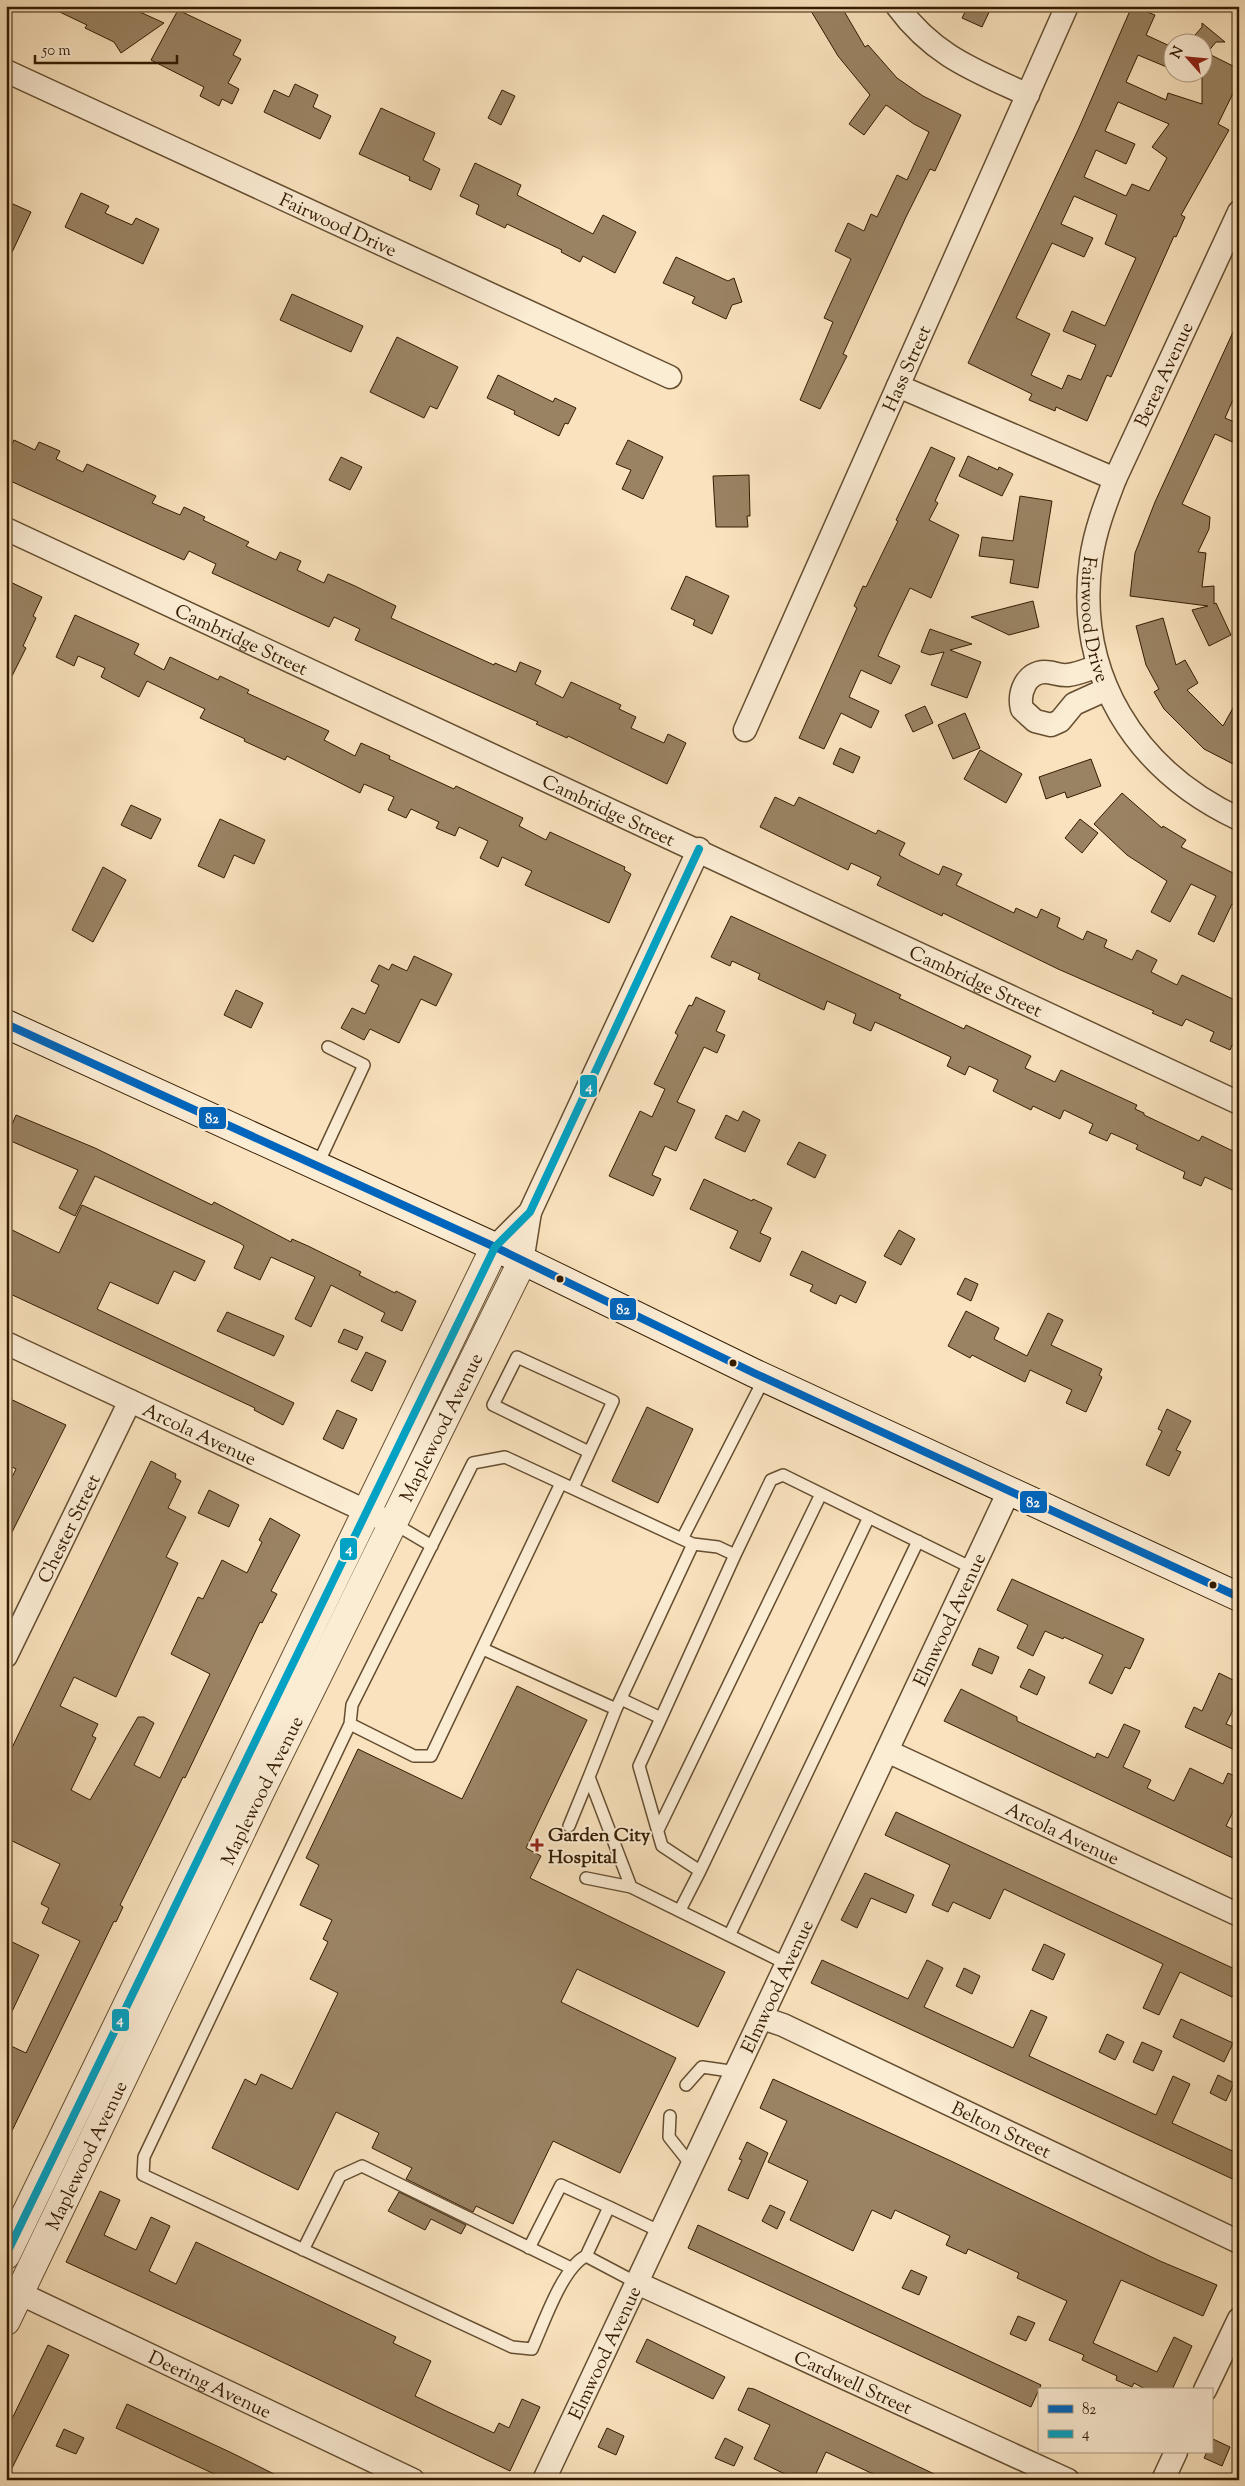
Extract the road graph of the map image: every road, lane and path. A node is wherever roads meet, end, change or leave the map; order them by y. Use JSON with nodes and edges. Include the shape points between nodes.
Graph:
{"nodes":[{"id":1,"x":897,"y":6,"type":"edge"},
{"id":2,"x":1067,"y":6,"type":"edge"},
{"id":3,"x":6,"y":71,"type":"edge"},
{"id":4,"x":1028,"y":95,"type":"junction"},
{"id":5,"x":1239,"y":212,"type":"edge"},
{"id":6,"x":670,"y":377,"type":"dead end"},
{"id":7,"x":898,"y":386,"type":"junction"},
{"id":8,"x":1115,"y":479,"type":"junction"},
{"id":9,"x":6,"y":529,"type":"edge"},
{"id":10,"x":1098,"y":666,"type":"junction"},
{"id":11,"x":1107,"y":689,"type":"junction"},
{"id":12,"x":745,"y":730,"type":"dead end"},
{"id":13,"x":1239,"y":819,"type":"edge"},
{"id":14,"x":699,"y":850,"type":"junction"},
{"id":15,"x":6,"y":1024,"type":"edge"},
{"id":16,"x":328,"y":1047,"type":"dead end"},
{"id":17,"x":1239,"y":1103,"type":"edge"},
{"id":18,"x":317,"y":1166,"type":"junction"},
{"id":19,"x":530,"y":1212,"type":"junction"},
{"id":20,"x":495,"y":1248,"type":"junction"},
{"id":21,"x":522,"y":1262,"type":"junction"},
{"id":22,"x":6,"y":1343,"type":"edge"},
{"id":23,"x":766,"y":1377,"type":"junction"},
{"id":24,"x":130,"y":1401,"type":"junction"},
{"id":25,"x":590,"y":1452,"type":"junction"},
{"id":26,"x":561,"y":1483,"type":"junction"},
{"id":27,"x":573,"y":1488,"type":"junction"},
{"id":28,"x":1009,"y":1490,"type":"junction"},
{"id":29,"x":822,"y":1494,"type":"junction"},
{"id":30,"x":367,"y":1512,"type":"junction"},
{"id":31,"x":869,"y":1517,"type":"junction"},
{"id":32,"x":393,"y":1523,"type":"junction"},
{"id":33,"x":682,"y":1539,"type":"junction"},
{"id":34,"x":918,"y":1541,"type":"junction"},
{"id":35,"x":693,"y":1544,"type":"junction"},
{"id":36,"x":432,"y":1546,"type":"junction"},
{"id":37,"x":735,"y":1555,"type":"junction"},
{"id":38,"x":972,"y":1568,"type":"junction"},
{"id":39,"x":1239,"y":1598,"type":"edge"},
{"id":40,"x":483,"y":1649,"type":"junction"},
{"id":41,"x":6,"y":1656,"type":"edge"},
{"id":42,"x":618,"y":1704,"type":"junction"},
{"id":43,"x":661,"y":1718,"type":"junction"},
{"id":44,"x":350,"y":1724,"type":"junction"},
{"id":45,"x":887,"y":1751,"type":"junction"},
{"id":46,"x":589,"y":1777,"type":"junction"},
{"id":47,"x":251,"y":1780,"type":"junction"},
{"id":48,"x":569,"y":1826,"type":"dead end"},
{"id":49,"x":658,"y":1830,"type":"junction"},
{"id":50,"x":700,"y":1871,"type":"junction"},
{"id":51,"x":586,"y":1878,"type":"dead end"},
{"id":52,"x":631,"y":1887,"type":"junction"},
{"id":53,"x":680,"y":1910,"type":"junction"},
{"id":54,"x":1239,"y":1915,"type":"edge"},
{"id":55,"x":730,"y":1934,"type":"junction"},
{"id":56,"x":787,"y":1964,"type":"junction"},
{"id":57,"x":762,"y":2018,"type":"junction"},
{"id":58,"x":124,"y":2044,"type":"junction"},
{"id":59,"x":737,"y":2072,"type":"junction"},
{"id":60,"x":686,"y":2085,"type":"dead end"},
{"id":61,"x":670,"y":2116,"type":"dead end"},
{"id":62,"x":692,"y":2166,"type":"junction"},
{"id":63,"x":609,"y":2207,"type":"junction"},
{"id":64,"x":661,"y":2232,"type":"junction"},
{"id":65,"x":1239,"y":2242,"type":"edge"},
{"id":66,"x":529,"y":2248,"type":"junction"},
{"id":67,"x":303,"y":2250,"type":"junction"},
{"id":68,"x":6,"y":2255,"type":"edge"},
{"id":69,"x":586,"y":2256,"type":"junction"},
{"id":70,"x":571,"y":2268,"type":"junction"},
{"id":71,"x":637,"y":2283,"type":"junction"},
{"id":72,"x":13,"y":2292,"type":"edge"},
{"id":73,"x":1239,"y":2318,"type":"edge"},
{"id":74,"x":6,"y":2321,"type":"edge"},
{"id":75,"x":1206,"y":2388,"type":"edge"},
{"id":76,"x":1175,"y":2454,"type":"edge"},
{"id":77,"x":413,"y":2480,"type":"edge"},
{"id":78,"x":544,"y":2480,"type":"edge"},
{"id":79,"x":1068,"y":2480,"type":"edge"},
{"id":80,"x":1162,"y":2480,"type":"edge"}],
"edges":[{"from":1,"to":4,"type":"street","via":[[910,24],[943,54]]},
{"from":2,"to":4,"type":"street","name":"Hass Street"},
{"from":3,"to":6,"type":"street","name":"Fairwood Drive"},
{"from":4,"to":7,"type":"street","name":"Hass Street"},
{"from":5,"to":8,"type":"street","name":"Berea Avenue"},
{"from":7,"to":8,"type":"street"},
{"from":7,"to":12,"type":"street","name":"Hass Street"},
{"from":8,"to":10,"type":"street","name":"Fairwood Drive","via":[[1098,528],[1089,580],[1089,611]]},
{"from":9,"to":14,"type":"street","name":"Cambridge Street"},
{"from":10,"to":11,"type":"street","name":"Fairwood Drive"},
{"from":10,"to":11,"type":"street","via":[[1069,675],[1048,672],[1034,675],[1021,691],[1022,709],[1034,721],[1051,725],[1060,721],[1074,704]]},
{"from":11,"to":13,"type":"street","name":"Fairwood Drive","via":[[1126,725],[1164,770],[1210,804]]},
{"from":14,"to":17,"type":"street","name":"Cambridge Street"},
{"from":14,"to":19,"type":"street"},
{"from":15,"to":18,"type":"street"},
{"from":16,"to":18,"type":"lane","via":[[364,1065]]},
{"from":18,"to":20,"type":"street"},
{"from":19,"to":20,"type":"street"},
{"from":19,"to":21,"type":"street"},
{"from":20,"to":21,"type":"street"},
{"from":20,"to":30,"type":"street","name":"Maplewood Avenue"},
{"from":21,"to":23,"type":"street"},
{"from":21,"to":32,"type":"street","name":"Maplewood Avenue"},
{"from":22,"to":24,"type":"street","name":"Arcola Avenue"},
{"from":23,"to":28,"type":"street"},
{"from":23,"to":33,"type":"lane"},
{"from":24,"to":30,"type":"street","name":"Arcola Avenue"},
{"from":24,"to":41,"type":"street","name":"Chester Street"},
{"from":25,"to":25,"type":"lane","via":[[613,1401],[517,1357],[493,1404]]},
{"from":25,"to":27,"type":"lane"},
{"from":26,"to":27,"type":"lane"},
{"from":26,"to":36,"type":"lane","via":[[505,1457],[473,1463]]},
{"from":26,"to":40,"type":"lane"},
{"from":27,"to":33,"type":"lane"},
{"from":28,"to":38,"type":"street","name":"Elmwood Avenue"},
{"from":28,"to":39,"type":"street"},
{"from":29,"to":31,"type":"lane"},
{"from":29,"to":37,"type":"lane","via":[[783,1475],[771,1480]]},
{"from":29,"to":49,"type":"lane"},
{"from":30,"to":32,"type":"street","name":"Arcola Avenue"},
{"from":30,"to":47,"type":"street","name":"Maplewood Avenue"},
{"from":31,"to":34,"type":"lane"},
{"from":31,"to":50,"type":"lane"},
{"from":32,"to":36,"type":"lane"},
{"from":32,"to":47,"type":"street","name":"Maplewood Avenue"},
{"from":33,"to":35,"type":"lane"},
{"from":34,"to":38,"type":"lane"},
{"from":34,"to":55,"type":"lane"},
{"from":35,"to":37,"type":"lane","via":[[718,1547]]},
{"from":35,"to":42,"type":"lane"},
{"from":36,"to":44,"type":"lane","via":[[352,1705]]},
{"from":37,"to":43,"type":"lane"},
{"from":38,"to":45,"type":"street","name":"Elmwood Avenue"},
{"from":40,"to":42,"type":"lane"},
{"from":40,"to":44,"type":"lane","via":[[432,1756],[414,1756]]},
{"from":42,"to":43,"type":"lane"},
{"from":42,"to":46,"type":"lane"},
{"from":43,"to":49,"type":"lane","via":[[638,1766]]},
{"from":44,"to":67,"type":"lane","via":[[144,2157],[142,2175]]},
{"from":45,"to":54,"type":"street","name":"Arcola Avenue"},
{"from":45,"to":56,"type":"street","name":"Elmwood Avenue"},
{"from":46,"to":48,"type":"lane"},
{"from":46,"to":52,"type":"lane"},
{"from":47,"to":58,"type":"street","name":"Maplewood Avenue"},
{"from":49,"to":50,"type":"lane","via":[[662,1846]]},
{"from":50,"to":53,"type":"lane"},
{"from":51,"to":52,"type":"lane"},
{"from":52,"to":53,"type":"lane"},
{"from":53,"to":55,"type":"lane"},
{"from":55,"to":56,"type":"lane"},
{"from":56,"to":57,"type":"street","name":"Elmwood Avenue"},
{"from":57,"to":59,"type":"street","name":"Elmwood Avenue"},
{"from":57,"to":65,"type":"street","name":"Belton Street","via":[[783,2025]]},
{"from":58,"to":68,"type":"street","name":"Maplewood Avenue"},
{"from":58,"to":72,"type":"street","name":"Maplewood Avenue"},
{"from":59,"to":60,"type":"lane","via":[[702,2067]]},
{"from":59,"to":62,"type":"street","name":"Elmwood Avenue"},
{"from":61,"to":62,"type":"lane","via":[[669,2138]]},
{"from":62,"to":64,"type":"street","name":"Elmwood Avenue"},
{"from":63,"to":64,"type":"lane"},
{"from":63,"to":66,"type":"lane","via":[[562,2185]]},
{"from":63,"to":69,"type":"lane"},
{"from":64,"to":71,"type":"street","name":"Elmwood Avenue"},
{"from":66,"to":67,"type":"lane","via":[[362,2166],[340,2176]]},
{"from":66,"to":70,"type":"lane"},
{"from":67,"to":70,"type":"lane","via":[[512,2347],[532,2349]]},
{"from":69,"to":70,"type":"lane"},
{"from":69,"to":71,"type":"lane"},
{"from":71,"to":78,"type":"street","name":"Elmwood Avenue"},
{"from":71,"to":79,"type":"street","name":"Cardwell Street"},
{"from":72,"to":74,"type":"street","name":"Maplewood Avenue"},
{"from":72,"to":77,"type":"street","name":"Deering Avenue"},
{"from":73,"to":75,"type":"street"},
{"from":76,"to":80,"type":"street"}]}
